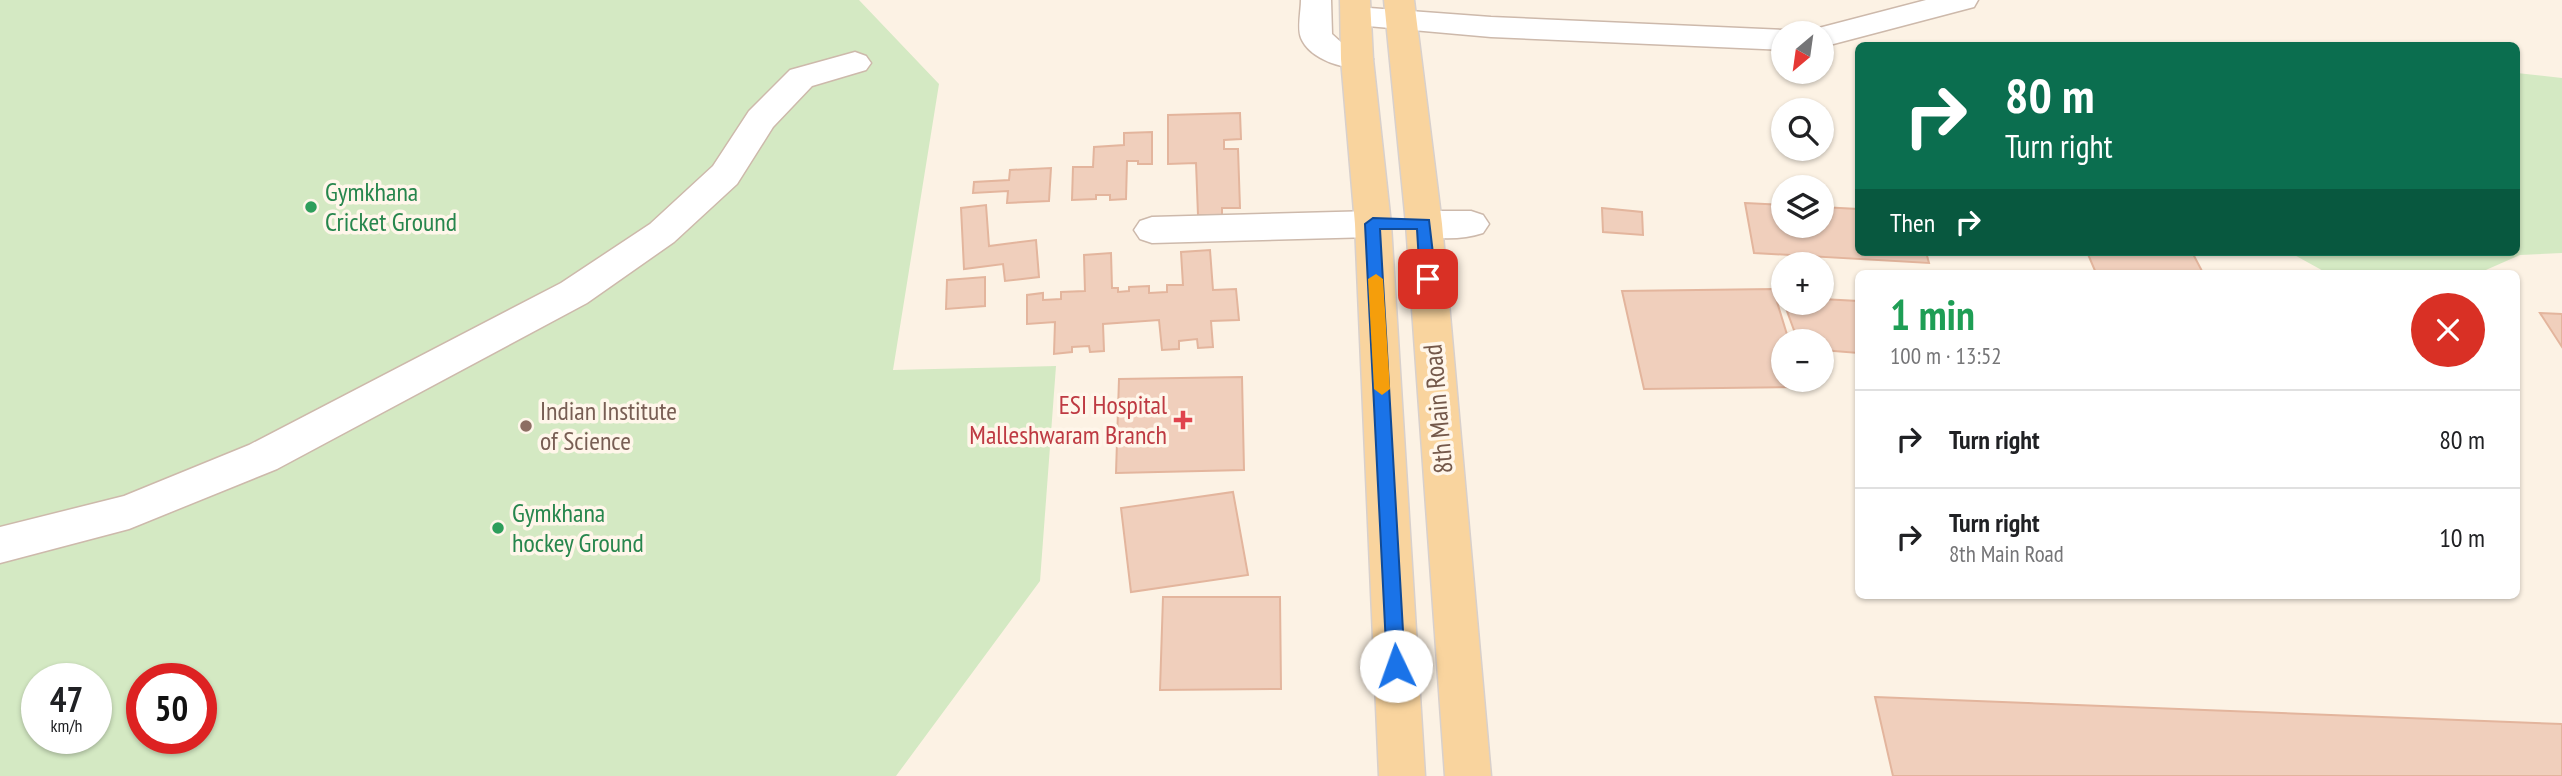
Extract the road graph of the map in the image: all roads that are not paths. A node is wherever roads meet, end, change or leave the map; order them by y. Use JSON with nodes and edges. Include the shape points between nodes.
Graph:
{"nodes":[{"id":1,"x":1316,"y":0,"type":"edge"},
{"id":2,"x":1963,"y":0,"type":"edge"},
{"id":3,"x":1356,"y":8,"type":"edge"},
{"id":4,"x":1400,"y":9,"type":"edge"},
{"id":5,"x":1488,"y":14,"type":"edge"},
{"id":6,"x":1834,"y":34,"type":"edge"},
{"id":7,"x":1771,"y":39,"type":"edge"},
{"id":8,"x":1357,"y":59,"type":"junction"},
{"id":9,"x":855,"y":63,"type":"dead end"},
{"id":10,"x":1373,"y":224,"type":"junction"},
{"id":11,"x":1424,"y":224,"type":"junction"},
{"id":12,"x":1471,"y":224,"type":"dead end"},
{"id":13,"x":1152,"y":230,"type":"dead end"},
{"id":14,"x":0,"y":545,"type":"edge"},
{"id":15,"x":1402,"y":776,"type":"edge"},
{"id":16,"x":1468,"y":776,"type":"edge"}],
"edges":[{"from":1,"to":8,"type":"street","via":[[1316,37],[1332,51]]},
{"from":2,"to":6,"type":"street"},
{"from":3,"to":4,"type":"street"},
{"from":3,"to":8,"type":"main road","name":"8th Main Road"},
{"from":4,"to":5,"type":"street"},
{"from":4,"to":11,"type":"main road","name":"8th Main Road"},
{"from":5,"to":7,"type":"street"},
{"from":8,"to":10,"type":"main road","name":"8th Main Road"},
{"from":9,"to":14,"type":"street","via":[[801,78],[761,119],[725,174],[662,233],[574,293],[263,457],[129,512]]},
{"from":10,"to":11,"type":"main road"},
{"from":10,"to":13,"type":"street"},
{"from":10,"to":15,"type":"main road","name":"8th Main Road"},
{"from":11,"to":12,"type":"street"},
{"from":11,"to":16,"type":"main road","name":"8th Main Road"}]}
